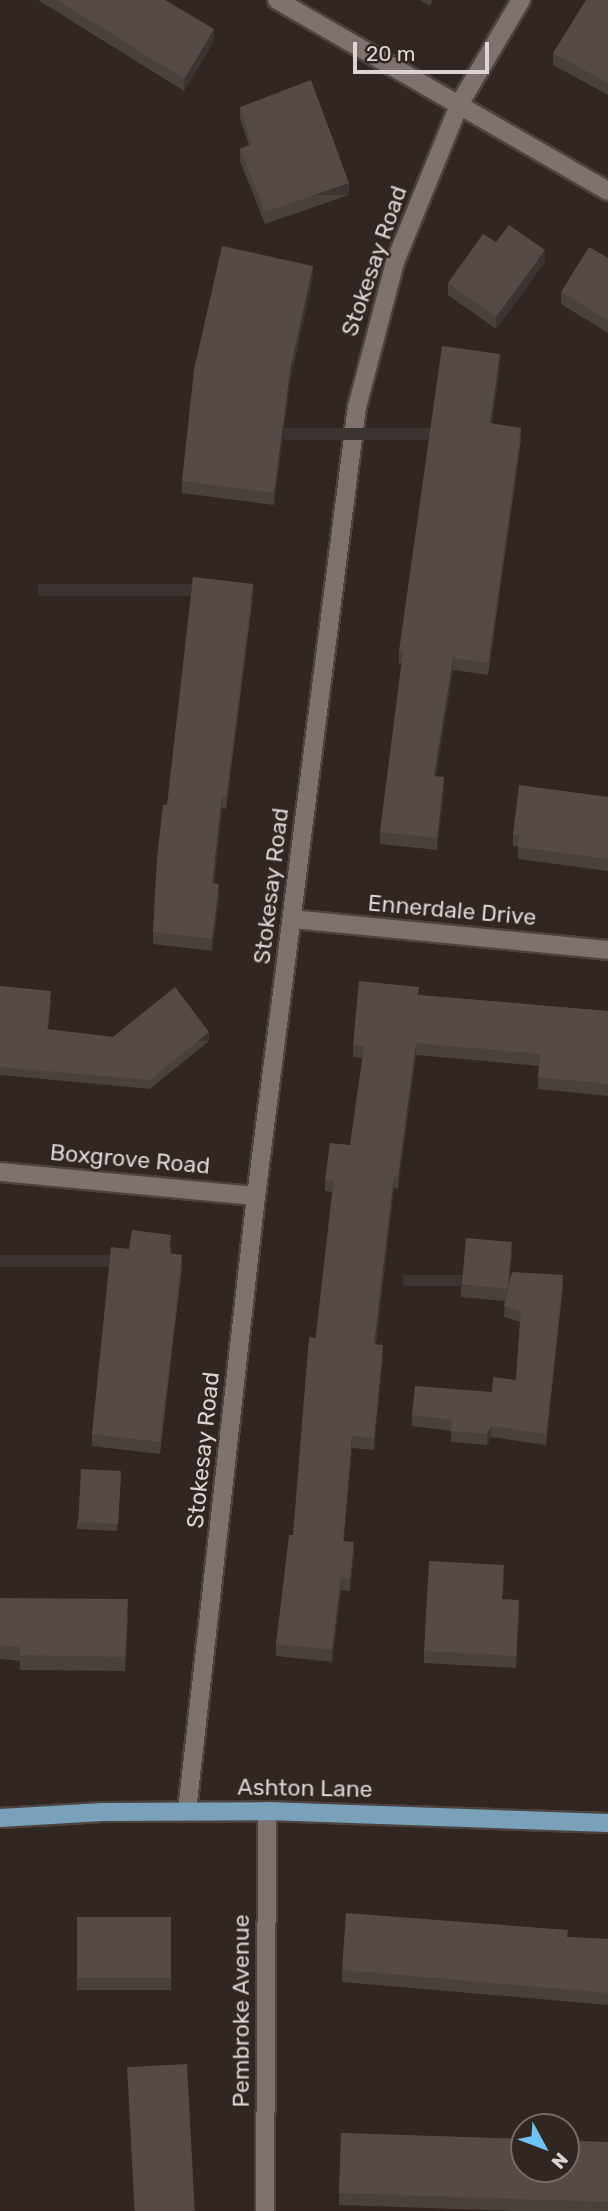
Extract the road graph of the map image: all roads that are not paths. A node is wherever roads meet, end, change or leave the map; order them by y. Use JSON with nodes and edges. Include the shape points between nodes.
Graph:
{"nodes":[{"id":1,"x":277,"y":0,"type":"edge"},
{"id":2,"x":521,"y":0,"type":"edge"},
{"id":3,"x":460,"y":103,"type":"junction"},
{"id":4,"x":608,"y":191,"type":"edge"},
{"id":5,"x":292,"y":919,"type":"junction"},
{"id":6,"x":608,"y":950,"type":"edge"},
{"id":7,"x":0,"y":1172,"type":"edge"},
{"id":8,"x":256,"y":1196,"type":"junction"},
{"id":9,"x":187,"y":1811,"type":"junction"},
{"id":10,"x":267,"y":1811,"type":"junction"},
{"id":11,"x":0,"y":1818,"type":"edge"},
{"id":12,"x":608,"y":1823,"type":"edge"},
{"id":13,"x":265,"y":2211,"type":"edge"}],
"edges":[{"from":1,"to":3,"type":"street"},
{"from":2,"to":3,"type":"street","name":"Stokesay Road"},
{"from":3,"to":4,"type":"street"},
{"from":3,"to":5,"type":"street","name":"Stokesay Road","via":[[395,262],[365,367]]},
{"from":5,"to":6,"type":"street","name":"Ennerdale Drive"},
{"from":5,"to":8,"type":"street","name":"Stokesay Road"},
{"from":7,"to":8,"type":"street","name":"Boxgrove Road"},
{"from":8,"to":9,"type":"street","name":"Stokesay Road"},
{"from":9,"to":10,"type":"main road","name":"Ashton Lane"},
{"from":9,"to":11,"type":"main road","name":"Ashton Lane"},
{"from":10,"to":12,"type":"main road","name":"Ashton Lane"},
{"from":10,"to":13,"type":"street","name":"Pembroke Avenue"}]}
